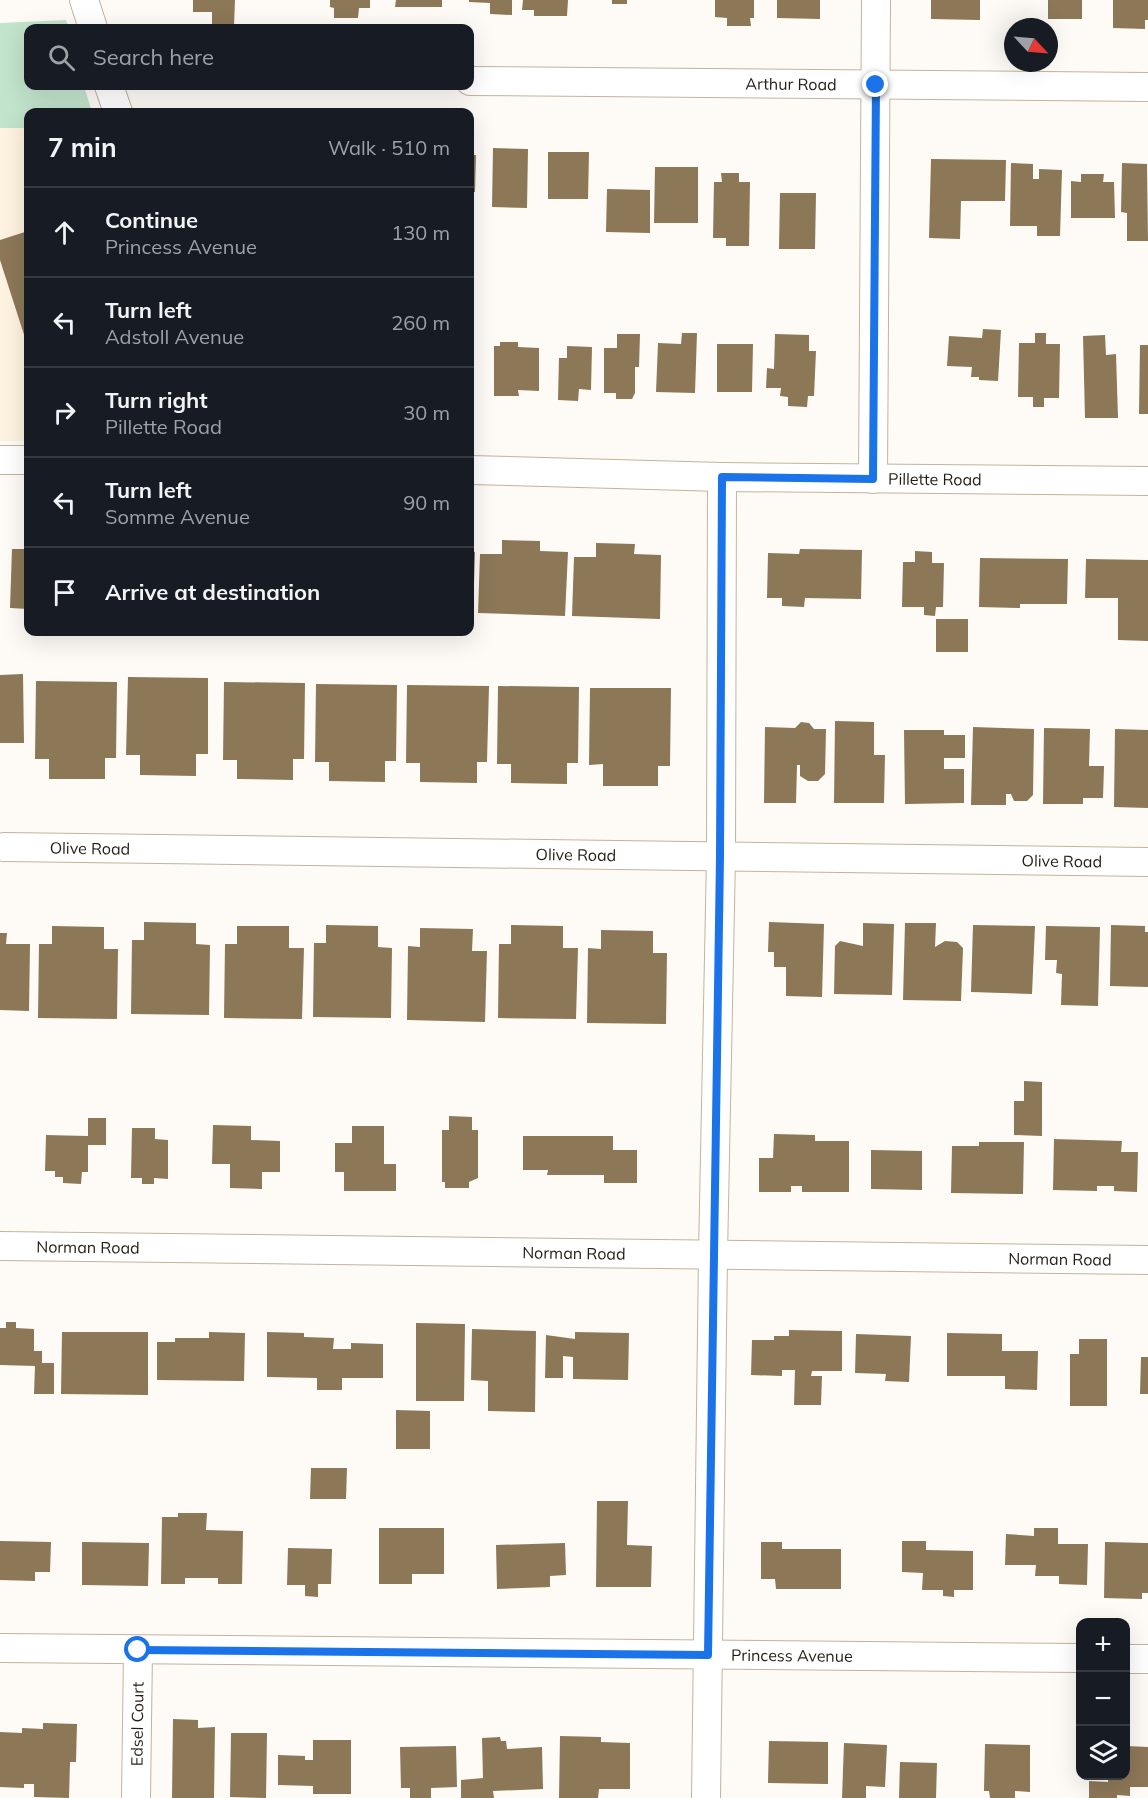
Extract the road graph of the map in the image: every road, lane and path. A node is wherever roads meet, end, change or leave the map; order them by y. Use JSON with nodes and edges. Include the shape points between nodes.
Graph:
{"nodes":[{"id":1,"x":84,"y":0,"type":"edge"},
{"id":2,"x":876,"y":0,"type":"edge"},
{"id":3,"x":92,"y":24,"type":"edge"},
{"id":4,"x":474,"y":81,"type":"edge"},
{"id":5,"x":876,"y":85,"type":"junction"},
{"id":6,"x":1148,"y":87,"type":"edge"},
{"id":7,"x":110,"y":90,"type":"edge"},
{"id":8,"x":117,"y":108,"type":"edge"},
{"id":9,"x":0,"y":460,"type":"edge"},
{"id":10,"x":24,"y":460,"type":"edge"},
{"id":11,"x":474,"y":470,"type":"edge"},
{"id":12,"x":722,"y":477,"type":"junction"},
{"id":13,"x":873,"y":479,"type":"junction"},
{"id":14,"x":1148,"y":481,"type":"edge"},
{"id":15,"x":4,"y":848,"type":"dead end"},
{"id":16,"x":720,"y":856,"type":"junction"},
{"id":17,"x":1148,"y":862,"type":"edge"},
{"id":18,"x":0,"y":1246,"type":"edge"},
{"id":19,"x":713,"y":1255,"type":"junction"},
{"id":20,"x":1148,"y":1260,"type":"edge"},
{"id":21,"x":0,"y":1648,"type":"edge"},
{"id":22,"x":138,"y":1650,"type":"junction"},
{"id":23,"x":708,"y":1655,"type":"junction"},
{"id":24,"x":1076,"y":1658,"type":"edge"},
{"id":25,"x":1130,"y":1659,"type":"edge"},
{"id":26,"x":1148,"y":1659,"type":"edge"},
{"id":27,"x":135,"y":1798,"type":"edge"},
{"id":28,"x":706,"y":1798,"type":"edge"}],
"edges":[{"from":1,"to":3,"type":"street"},
{"from":2,"to":5,"type":"street"},
{"from":4,"to":5,"type":"street","name":"Arthur Road"},
{"from":5,"to":6,"type":"street","name":"Arthur Road"},
{"from":5,"to":13,"type":"street"},
{"from":7,"to":8,"type":"street"},
{"from":9,"to":10,"type":"street"},
{"from":11,"to":12,"type":"street","name":"Pillette Road"},
{"from":12,"to":13,"type":"street","name":"Pillette Road"},
{"from":12,"to":16,"type":"street"},
{"from":13,"to":14,"type":"street","name":"Pillette Road"},
{"from":15,"to":16,"type":"street","name":"Olive Road"},
{"from":16,"to":17,"type":"street","name":"Olive Road"},
{"from":16,"to":19,"type":"street"},
{"from":18,"to":19,"type":"street","name":"Norman Road"},
{"from":19,"to":20,"type":"street","name":"Norman Road"},
{"from":19,"to":23,"type":"street"},
{"from":21,"to":22,"type":"street","name":"Princess Avenue"},
{"from":22,"to":23,"type":"street","name":"Princess Avenue"},
{"from":22,"to":27,"type":"street","name":"Edsel Court"},
{"from":23,"to":24,"type":"street","name":"Princess Avenue"},
{"from":23,"to":28,"type":"street"},
{"from":25,"to":26,"type":"street"}]}
